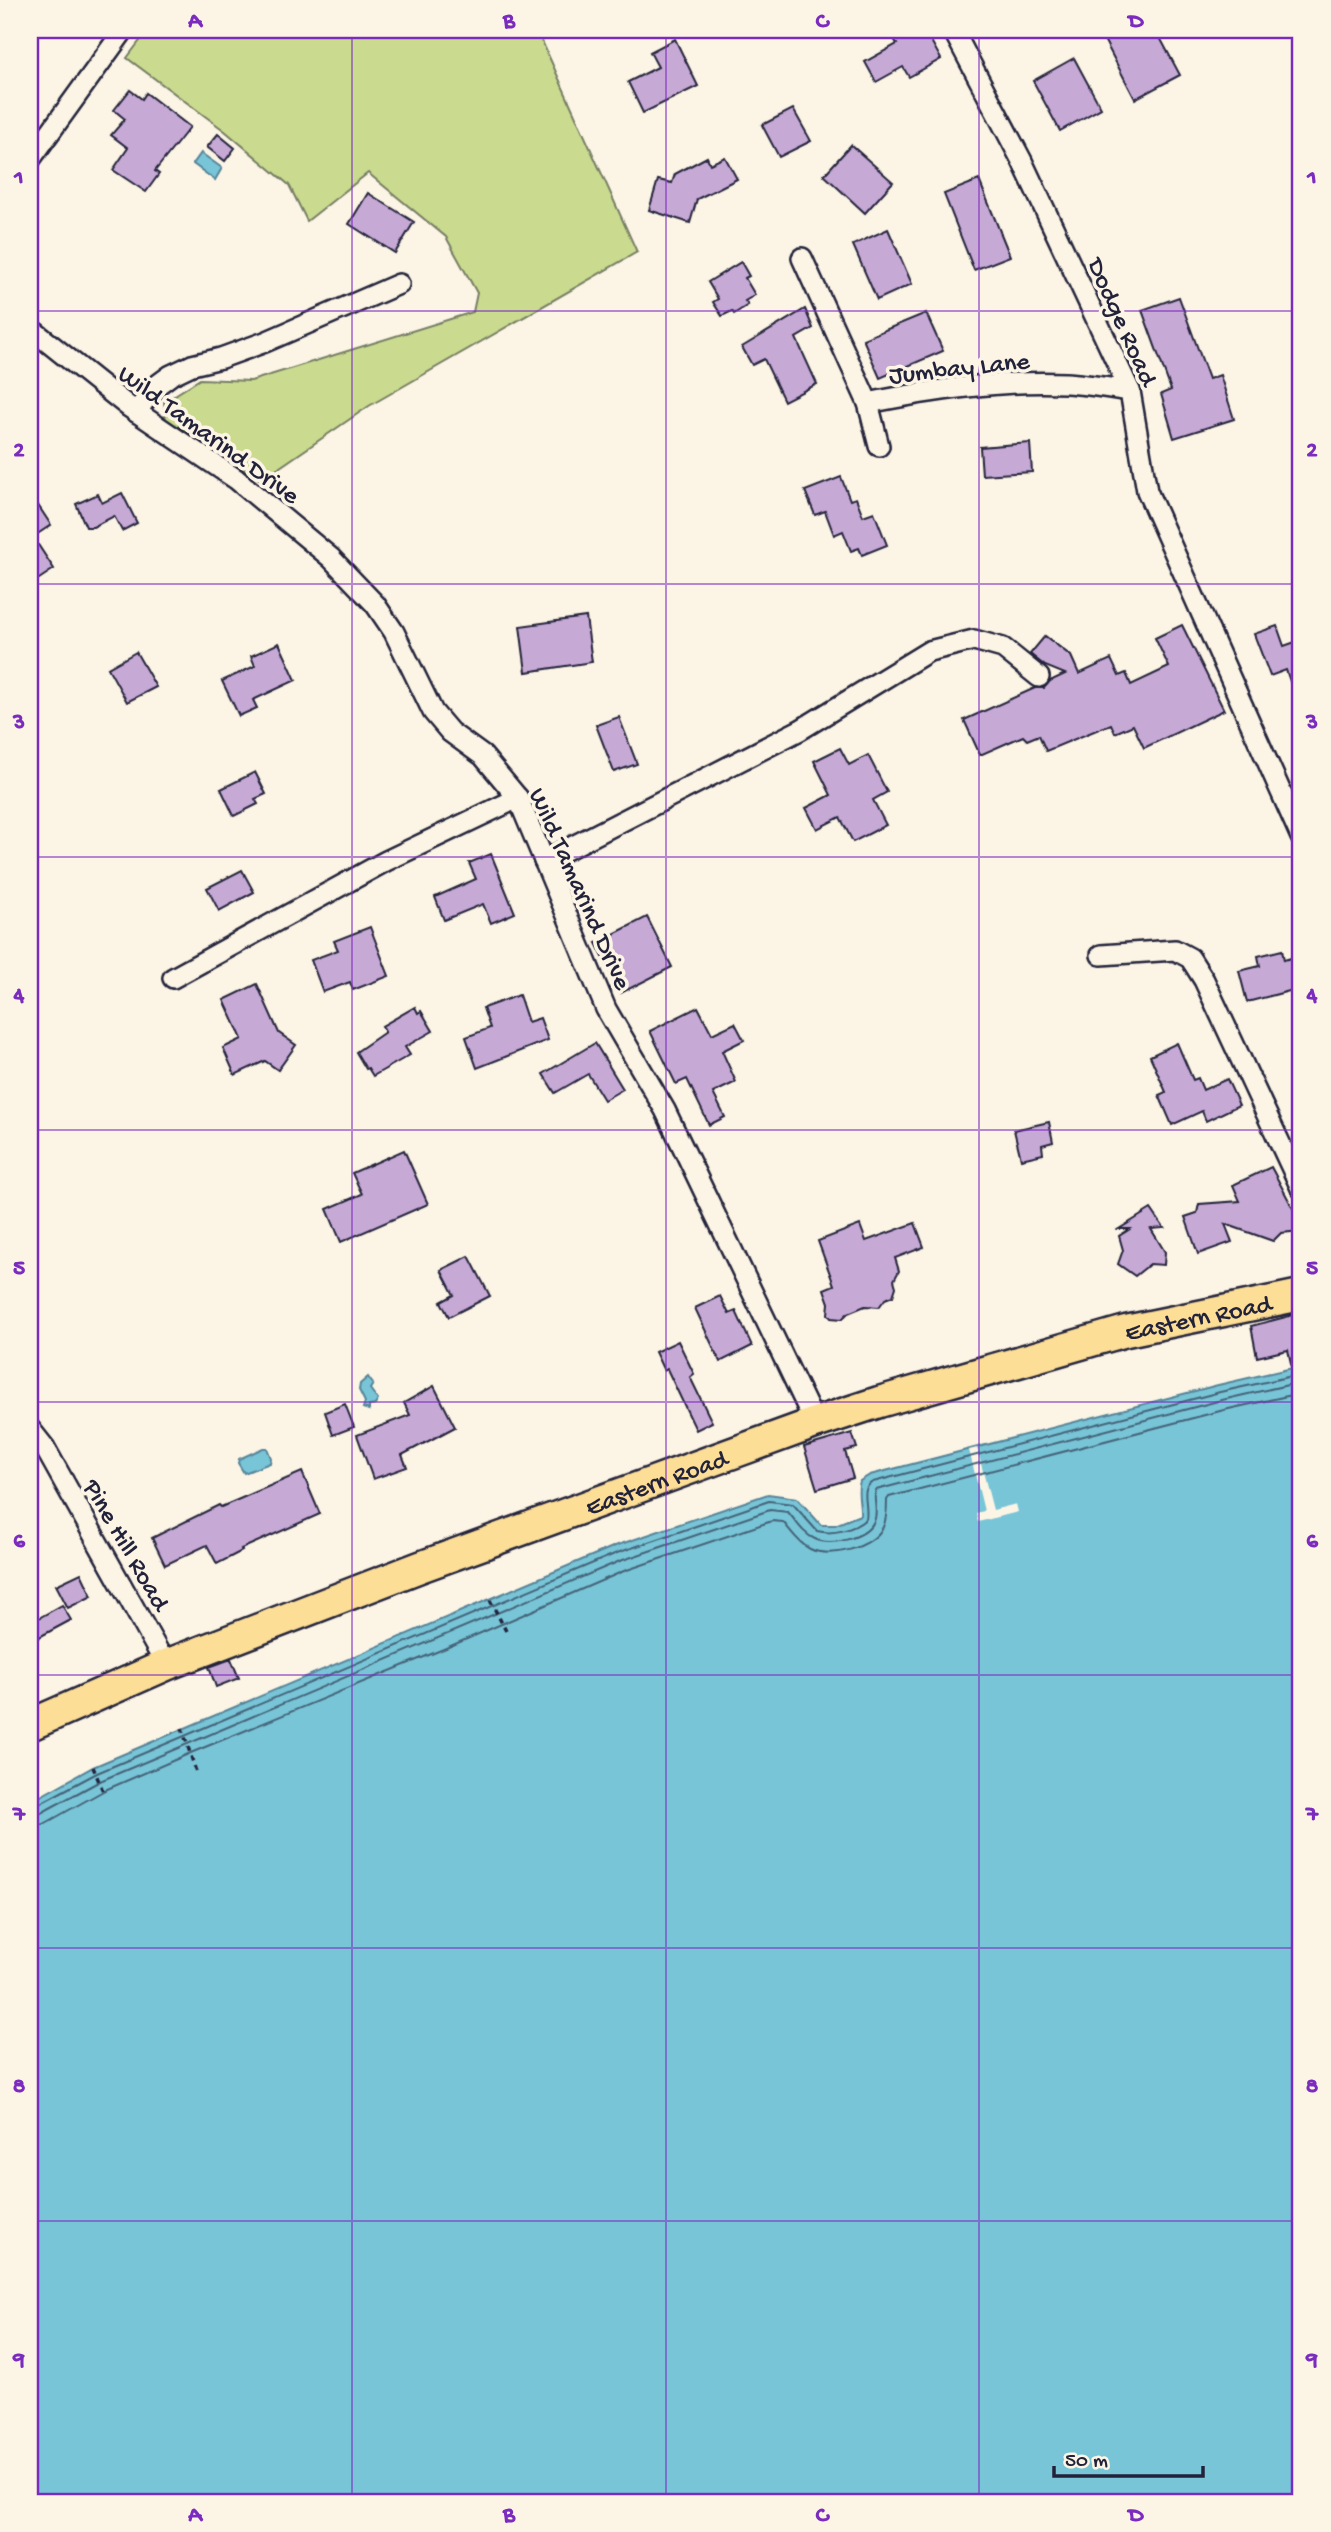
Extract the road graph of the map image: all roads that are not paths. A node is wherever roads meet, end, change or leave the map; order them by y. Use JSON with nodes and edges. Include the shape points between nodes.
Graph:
{"nodes":[{"id":1,"x":124,"y":30,"type":"edge"},
{"id":2,"x":953,"y":30,"type":"edge"},
{"id":3,"x":30,"y":160,"type":"edge"},
{"id":4,"x":802,"y":258,"type":"dead end"},
{"id":5,"x":399,"y":284,"type":"dead end"},
{"id":6,"x":30,"y":328,"type":"edge"},
{"id":7,"x":1130,"y":391,"type":"junction"},
{"id":8,"x":868,"y":403,"type":"junction"},
{"id":9,"x":136,"y":412,"type":"junction"},
{"id":10,"x":880,"y":446,"type":"dead end"},
{"id":11,"x":1040,"y":677,"type":"dead end"},
{"id":12,"x":519,"y":798,"type":"junction"},
{"id":13,"x":1301,"y":837,"type":"edge"},
{"id":14,"x":544,"y":861,"type":"junction"},
{"id":15,"x":1101,"y":955,"type":"dead end"},
{"id":16,"x":173,"y":978,"type":"dead end"},
{"id":17,"x":1301,"y":1188,"type":"edge"},
{"id":18,"x":1301,"y":1295,"type":"edge"},
{"id":19,"x":815,"y":1423,"type":"junction"},
{"id":20,"x":30,"y":1429,"type":"edge"},
{"id":21,"x":37,"y":1452,"type":"edge"},
{"id":22,"x":166,"y":1665,"type":"junction"},
{"id":23,"x":30,"y":1725,"type":"edge"}],
"edges":[{"from":1,"to":3,"type":"street"},
{"from":2,"to":7,"type":"street","name":"Dodge Road","via":[[1022,161]]},
{"from":4,"to":8,"type":"street","name":"Jumbay Lane"},
{"from":5,"to":9,"type":"street","via":[[265,342],[171,375]]},
{"from":6,"to":9,"type":"street","name":"Wild Tamarind Drive"},
{"from":7,"to":8,"type":"street","name":"Jumbay Lane","via":[[1067,383],[992,384]]},
{"from":7,"to":13,"type":"street","name":"Dodge Road","via":[[1147,491]]},
{"from":8,"to":10,"type":"street"},
{"from":9,"to":12,"type":"street","name":"Wild Tamarind Drive","via":[[236,479],[340,567],[394,632],[433,712],[450,732],[483,756]]},
{"from":11,"to":14,"type":"street","via":[[1003,648],[974,640],[929,651],[800,730]]},
{"from":12,"to":14,"type":"street","name":"Wild Tamarind Drive"},
{"from":12,"to":16,"type":"street","via":[[386,861]]},
{"from":14,"to":19,"type":"street","name":"Wild Tamarind Drive","via":[[606,1009],[665,1110]]},
{"from":15,"to":17,"type":"street","via":[[1175,950],[1190,958]]},
{"from":18,"to":19,"type":"highway","name":"Eastern Road","via":[[1126,1331]]},
{"from":19,"to":22,"type":"highway","name":"Eastern Road"},
{"from":20,"to":21,"type":"street","name":"Pine Hill Road"},
{"from":21,"to":22,"type":"street","name":"Pine Hill Road"},
{"from":22,"to":23,"type":"highway","name":"Eastern Road"}]}
